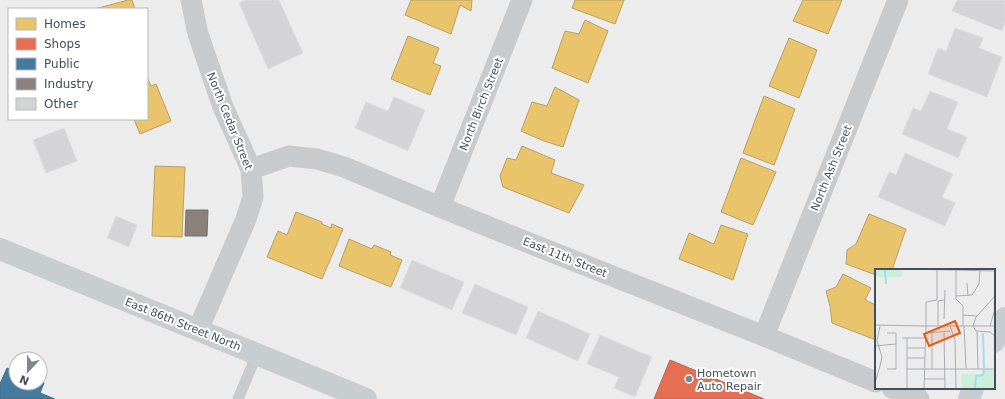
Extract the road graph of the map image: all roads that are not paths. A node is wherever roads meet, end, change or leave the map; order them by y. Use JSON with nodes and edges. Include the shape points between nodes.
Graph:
{"nodes":[{"id":1,"x":190,"y":0,"type":"edge"},
{"id":2,"x":522,"y":0,"type":"edge"},
{"id":3,"x":898,"y":0,"type":"edge"},
{"id":4,"x":251,"y":169,"type":"junction"},
{"id":5,"x":440,"y":207,"type":"junction"},
{"id":6,"x":0,"y":250,"type":"edge"},
{"id":7,"x":1005,"y":318,"type":"edge"},
{"id":8,"x":198,"y":330,"type":"junction"},
{"id":9,"x":764,"y":336,"type":"junction"},
{"id":10,"x":995,"y":340,"type":"edge"},
{"id":11,"x":257,"y":354,"type":"junction"},
{"id":12,"x":875,"y":382,"type":"edge"},
{"id":13,"x":894,"y":389,"type":"edge"},
{"id":14,"x":973,"y":389,"type":"edge"},
{"id":15,"x":342,"y":394,"type":"edge"},
{"id":16,"x":238,"y":399,"type":"edge"},
{"id":17,"x":366,"y":399,"type":"edge"},
{"id":18,"x":919,"y":399,"type":"edge"},
{"id":19,"x":968,"y":399,"type":"edge"}],
"edges":[{"from":1,"to":4,"type":"street","name":"North Cedar Street","via":[[198,34],[223,107]]},
{"from":2,"to":5,"type":"street","name":"North Birch Street"},
{"from":3,"to":9,"type":"street","name":"North Ash Street"},
{"from":4,"to":5,"type":"street","name":"East 11th Street","via":[[289,156],[317,159],[344,167]]},
{"from":4,"to":8,"type":"street","name":"North Cedar Street","via":[[252,197],[246,219]]},
{"from":5,"to":9,"type":"street","name":"East 11th Street"},
{"from":6,"to":8,"type":"main road","name":"East 86th Street North"},
{"from":7,"to":10,"type":"main road"},
{"from":8,"to":11,"type":"main road","name":"East 86th Street North"},
{"from":9,"to":12,"type":"street","name":"East 11th Street"},
{"from":11,"to":15,"type":"main road","name":"East 86th Street North"},
{"from":11,"to":16,"type":"lane"},
{"from":13,"to":18,"type":"street"},
{"from":14,"to":19,"type":"main road"},
{"from":15,"to":17,"type":"main road","name":"East 86th Street North"}]}
